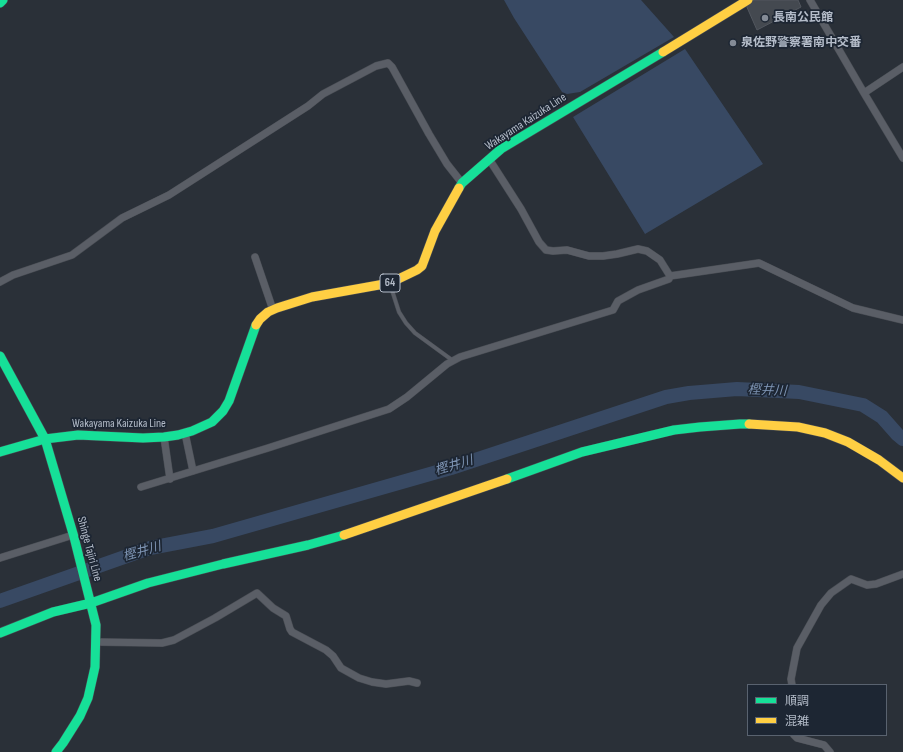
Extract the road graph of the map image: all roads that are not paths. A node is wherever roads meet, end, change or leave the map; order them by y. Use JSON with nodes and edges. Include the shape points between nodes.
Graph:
{"nodes":[{"id":1,"x":4,"y":0,"type":"edge"},
{"id":2,"x":748,"y":0,"type":"edge"},
{"id":3,"x":810,"y":0,"type":"edge"},
{"id":4,"x":0,"y":3,"type":"edge"},
{"id":5,"x":903,"y":68,"type":"edge"},
{"id":6,"x":864,"y":93,"type":"junction"},
{"id":7,"x":903,"y":158,"type":"edge"},
{"id":8,"x":489,"y":159,"type":"junction"},
{"id":9,"x":462,"y":183,"type":"junction"},
{"id":10,"x":255,"y":257,"type":"dead end"},
{"id":11,"x":670,"y":276,"type":"junction"},
{"id":12,"x":0,"y":282,"type":"edge"},
{"id":13,"x":390,"y":283,"type":"junction"},
{"id":14,"x":273,"y":310,"type":"junction"},
{"id":15,"x":903,"y":320,"type":"edge"},
{"id":16,"x":0,"y":356,"type":"edge"},
{"id":17,"x":452,"y":361,"type":"junction"},
{"id":18,"x":185,"y":433,"type":"junction"},
{"id":19,"x":164,"y":437,"type":"junction"},
{"id":20,"x":45,"y":439,"type":"junction"},
{"id":21,"x":0,"y":452,"type":"edge"},
{"id":22,"x":193,"y":471,"type":"junction"},
{"id":23,"x":903,"y":478,"type":"edge"},
{"id":24,"x":170,"y":479,"type":"junction"},
{"id":25,"x":141,"y":487,"type":"dead end"},
{"id":26,"x":73,"y":536,"type":"junction"},
{"id":27,"x":1,"y":556,"type":"edge"},
{"id":28,"x":903,"y":574,"type":"edge"},
{"id":29,"x":91,"y":602,"type":"junction"},
{"id":30,"x":0,"y":633,"type":"edge"},
{"id":31,"x":97,"y":642,"type":"junction"},
{"id":32,"x":417,"y":683,"type":"dead end"},
{"id":33,"x":792,"y":684,"type":"edge"},
{"id":34,"x":795,"y":736,"type":"edge"},
{"id":35,"x":56,"y":752,"type":"edge"},
{"id":36,"x":830,"y":752,"type":"edge"}],
"edges":[{"from":1,"to":4,"type":"main road"},
{"from":2,"to":8,"type":"main road","name":"Wakayama Kaizuka Line","number":"64","via":[[501,149]]},
{"from":3,"to":6,"type":"street"},
{"from":5,"to":6,"type":"street"},
{"from":6,"to":7,"type":"street"},
{"from":8,"to":9,"type":"main road","name":"Wakayama Kaizuka Line","number":"64"},
{"from":8,"to":11,"type":"street","via":[[546,250],[567,250],[589,256],[603,256],[638,249],[647,251],[660,260]]},
{"from":9,"to":12,"type":"street","via":[[447,164],[388,63],[376,66],[322,94],[308,106],[169,195],[122,218],[72,255]]},
{"from":9,"to":13,"type":"main road","name":"Wakayama Kaizuka Line","number":"64","via":[[435,231],[422,266]]},
{"from":10,"to":14,"type":"street"},
{"from":11,"to":15,"type":"street","via":[[759,263],[853,308]]},
{"from":11,"to":17,"type":"street","via":[[669,280],[638,290],[618,301],[613,310]]},
{"from":13,"to":14,"type":"main road","name":"Wakayama Kaizuka Line","number":"64","via":[[312,297]]},
{"from":13,"to":17,"type":"lane","via":[[398,312],[406,323]]},
{"from":14,"to":18,"type":"main road","name":"Wakayama Kaizuka Line","number":"64","via":[[256,325],[224,411],[212,422]]},
{"from":16,"to":20,"type":"main road","name":"Shinge Tajiri Line"},
{"from":17,"to":22,"type":"street","via":[[389,410]]},
{"from":18,"to":19,"type":"main road","name":"Wakayama Kaizuka Line","number":"64"},
{"from":18,"to":22,"type":"street"},
{"from":19,"to":20,"type":"main road","name":"Wakayama Kaizuka Line","number":"64","via":[[78,435]]},
{"from":19,"to":24,"type":"street"},
{"from":20,"to":21,"type":"main road","name":"Wakayama Kaizuka Line","number":"64"},
{"from":20,"to":26,"type":"main road","name":"Shinge Tajiri Line"},
{"from":22,"to":24,"type":"street"},
{"from":23,"to":29,"type":"main road","via":[[848,442],[825,433],[798,427],[734,425],[674,430],[582,452],[343,535],[148,583]]},
{"from":24,"to":25,"type":"street"},
{"from":26,"to":27,"type":"street"},
{"from":26,"to":29,"type":"main road","name":"Shinge Tajiri Line"},
{"from":28,"to":33,"type":"street","via":[[867,585],[851,579],[831,593],[821,605],[797,648]]},
{"from":29,"to":30,"type":"main road","via":[[53,612]]},
{"from":29,"to":31,"type":"main road","name":"Shinge Tajiri Line"},
{"from":31,"to":32,"type":"street","via":[[162,643],[174,640],[257,593],[286,616],[292,632],[326,650],[341,668],[372,682]]},
{"from":31,"to":35,"type":"main road","name":"Shinge Tajiri Line","via":[[88,698],[80,716]]},
{"from":34,"to":36,"type":"street","via":[[824,745]]}]}
